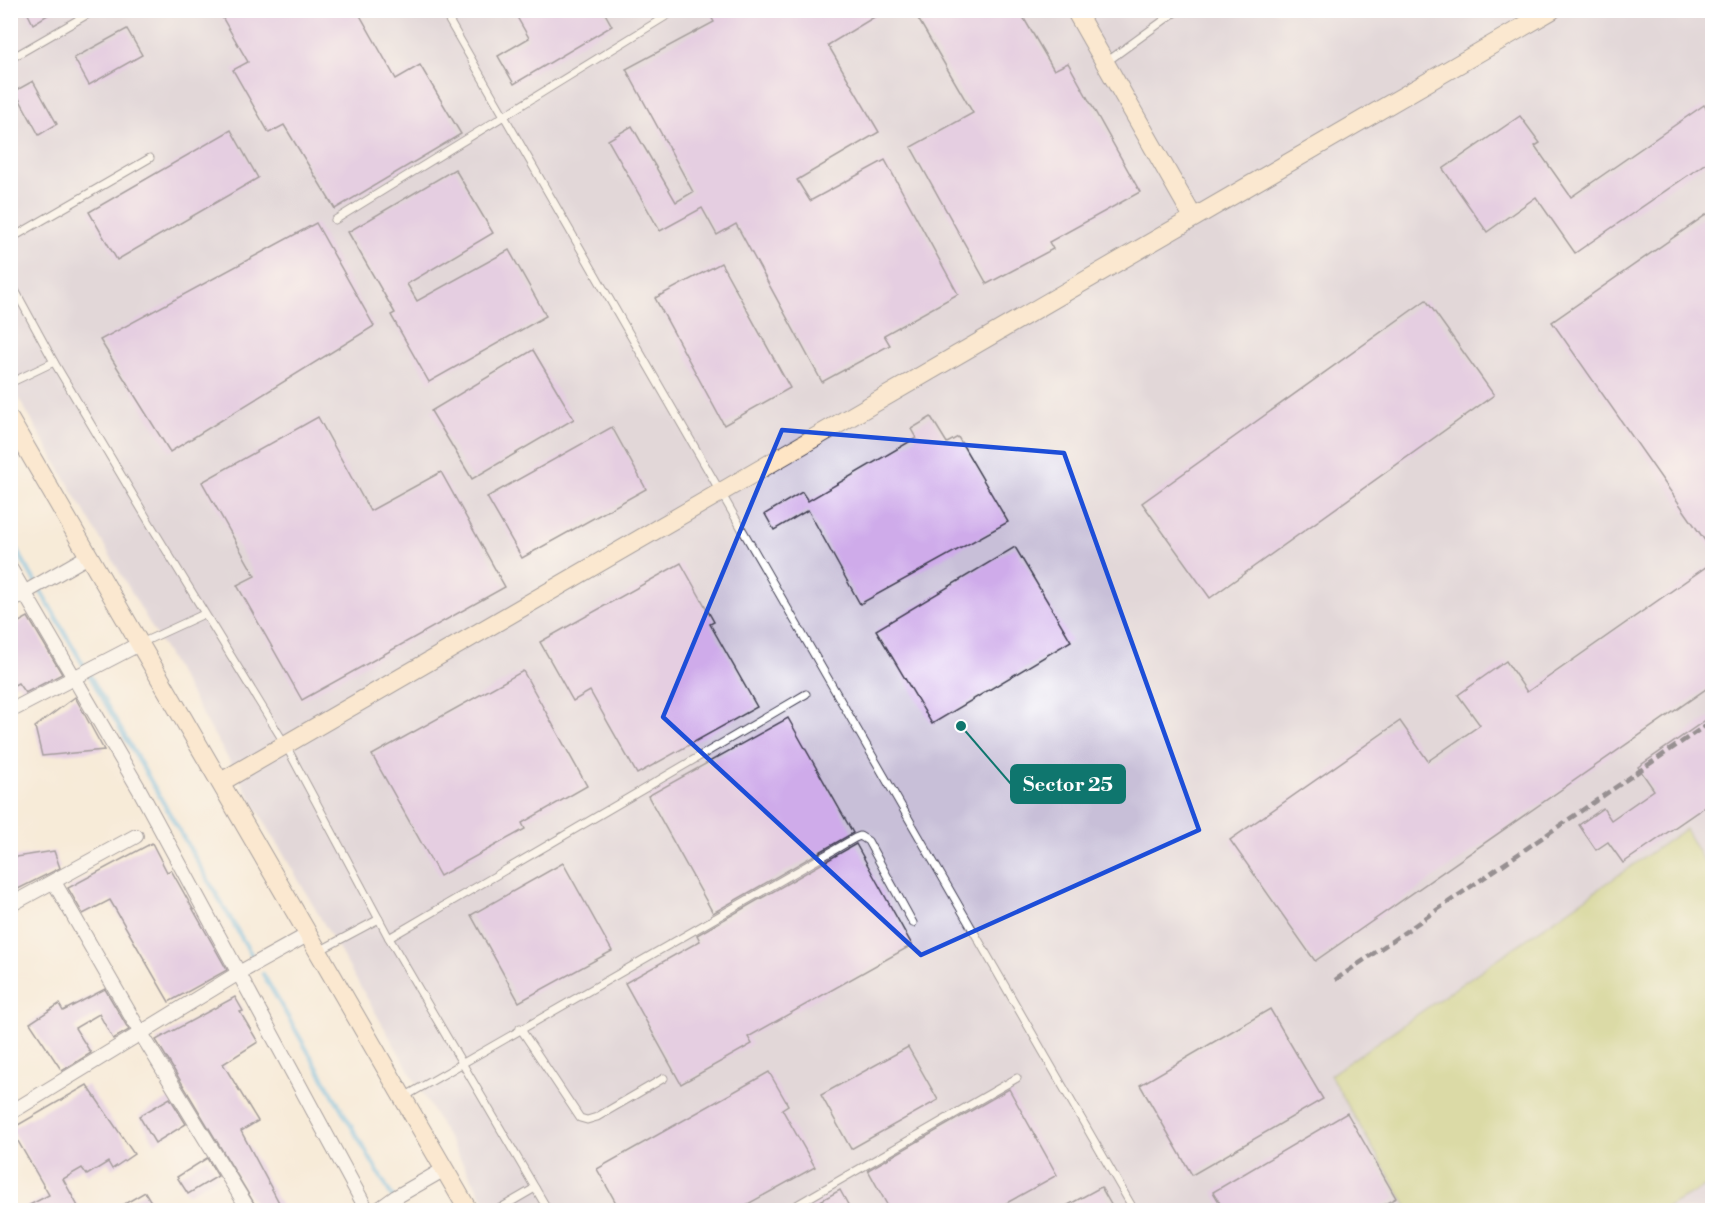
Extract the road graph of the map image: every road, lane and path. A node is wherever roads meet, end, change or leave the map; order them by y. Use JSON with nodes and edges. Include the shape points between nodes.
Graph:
{"nodes":[{"id":1,"x":95,"y":10,"type":"edge"},
{"id":2,"x":443,"y":10,"type":"edge"},
{"id":3,"x":676,"y":10,"type":"edge"},
{"id":4,"x":1075,"y":10,"type":"edge"},
{"id":5,"x":1178,"y":10,"type":"edge"},
{"id":6,"x":1552,"y":10,"type":"edge"},
{"id":7,"x":10,"y":59,"type":"edge"},
{"id":8,"x":1106,"y":63,"type":"junction"},
{"id":9,"x":504,"y":115,"type":"junction"},
{"id":10,"x":150,"y":158,"type":"dead end"},
{"id":11,"x":1193,"y":217,"type":"junction"},
{"id":12,"x":335,"y":220,"type":"dead end"},
{"id":13,"x":10,"y":239,"type":"edge"},
{"id":14,"x":10,"y":281,"type":"edge"},
{"id":15,"x":54,"y":362,"type":"junction"},
{"id":16,"x":10,"y":383,"type":"edge"},
{"id":17,"x":10,"y":420,"type":"edge"},
{"id":18,"x":722,"y":492,"type":"junction"},
{"id":19,"x":90,"y":555,"type":"junction"},
{"id":20,"x":10,"y":568,"type":"edge"},
{"id":21,"x":34,"y":587,"type":"junction"},
{"id":22,"x":10,"y":601,"type":"edge"},
{"id":23,"x":204,"y":615,"type":"junction"},
{"id":24,"x":141,"y":643,"type":"junction"},
{"id":25,"x":84,"y":674,"type":"junction"},
{"id":26,"x":806,"y":694,"type":"dead end"},
{"id":27,"x":10,"y":711,"type":"edge"},
{"id":28,"x":285,"y":744,"type":"junction"},
{"id":29,"x":221,"y":782,"type":"junction"},
{"id":30,"x":136,"y":836,"type":"dead end"},
{"id":31,"x":54,"y":882,"type":"junction"},
{"id":32,"x":10,"y":905,"type":"edge"},
{"id":33,"x":379,"y":919,"type":"junction"},
{"id":34,"x":913,"y":923,"type":"dead end"},
{"id":35,"x":309,"y":934,"type":"junction"},
{"id":36,"x":389,"y":938,"type":"junction"},
{"id":37,"x":319,"y":951,"type":"junction"},
{"id":38,"x":237,"y":974,"type":"junction"},
{"id":39,"x":520,"y":1028,"type":"junction"},
{"id":40,"x":142,"y":1035,"type":"junction"},
{"id":41,"x":461,"y":1062,"type":"junction"},
{"id":42,"x":664,"y":1078,"type":"dead end"},
{"id":43,"x":1017,"y":1078,"type":"dead end"},
{"id":44,"x":404,"y":1097,"type":"junction"},
{"id":45,"x":10,"y":1113,"type":"edge"},
{"id":46,"x":443,"y":1170,"type":"junction"},
{"id":47,"x":534,"y":1188,"type":"junction"},
{"id":48,"x":386,"y":1204,"type":"edge"},
{"id":49,"x":249,"y":1210,"type":"edge"},
{"id":50,"x":366,"y":1210,"type":"edge"},
{"id":51,"x":468,"y":1210,"type":"edge"},
{"id":52,"x":497,"y":1210,"type":"edge"},
{"id":53,"x":548,"y":1210,"type":"edge"},
{"id":54,"x":788,"y":1210,"type":"edge"},
{"id":55,"x":1134,"y":1210,"type":"edge"}],
"edges":[{"from":1,"to":7,"type":"lane"},
{"from":2,"to":9,"type":"lane"},
{"from":3,"to":9,"type":"lane"},
{"from":4,"to":8,"type":"street"},
{"from":5,"to":8,"type":"lane"},
{"from":6,"to":11,"type":"street"},
{"from":8,"to":11,"type":"street"},
{"from":9,"to":12,"type":"lane"},
{"from":9,"to":18,"type":"lane"},
{"from":10,"to":13,"type":"lane"},
{"from":11,"to":18,"type":"street"},
{"from":14,"to":15,"type":"lane"},
{"from":15,"to":16,"type":"lane"},
{"from":15,"to":23,"type":"lane"},
{"from":17,"to":19,"type":"street"},
{"from":18,"to":28,"type":"street"},
{"from":18,"to":55,"type":"lane"},
{"from":19,"to":21,"type":"street"},
{"from":19,"to":24,"type":"street"},
{"from":20,"to":21,"type":"street"},
{"from":21,"to":22,"type":"street"},
{"from":21,"to":25,"type":"street"},
{"from":23,"to":24,"type":"lane"},
{"from":23,"to":28,"type":"lane"},
{"from":24,"to":25,"type":"street"},
{"from":24,"to":29,"type":"street"},
{"from":25,"to":27,"type":"street"},
{"from":25,"to":38,"type":"street"},
{"from":26,"to":36,"type":"lane"},
{"from":28,"to":29,"type":"street"},
{"from":28,"to":33,"type":"lane"},
{"from":29,"to":35,"type":"street"},
{"from":30,"to":31,"type":"street"},
{"from":31,"to":32,"type":"street"},
{"from":31,"to":40,"type":"street"},
{"from":33,"to":36,"type":"lane"},
{"from":33,"to":37,"type":"lane"},
{"from":34,"to":39,"type":"lane","via":[[868,841],[855,837]]},
{"from":35,"to":37,"type":"street"},
{"from":35,"to":38,"type":"street"},
{"from":36,"to":41,"type":"lane"},
{"from":37,"to":44,"type":"street"},
{"from":38,"to":40,"type":"street"},
{"from":38,"to":50,"type":"street"},
{"from":39,"to":41,"type":"lane"},
{"from":39,"to":42,"type":"lane","via":[[580,1118],[597,1117]]},
{"from":40,"to":45,"type":"street"},
{"from":40,"to":49,"type":"street"},
{"from":41,"to":44,"type":"lane"},
{"from":41,"to":47,"type":"lane"},
{"from":43,"to":54,"type":"lane"},
{"from":44,"to":46,"type":"street"},
{"from":46,"to":48,"type":"street"},
{"from":46,"to":51,"type":"street"},
{"from":47,"to":52,"type":"lane"},
{"from":47,"to":53,"type":"lane"}]}
